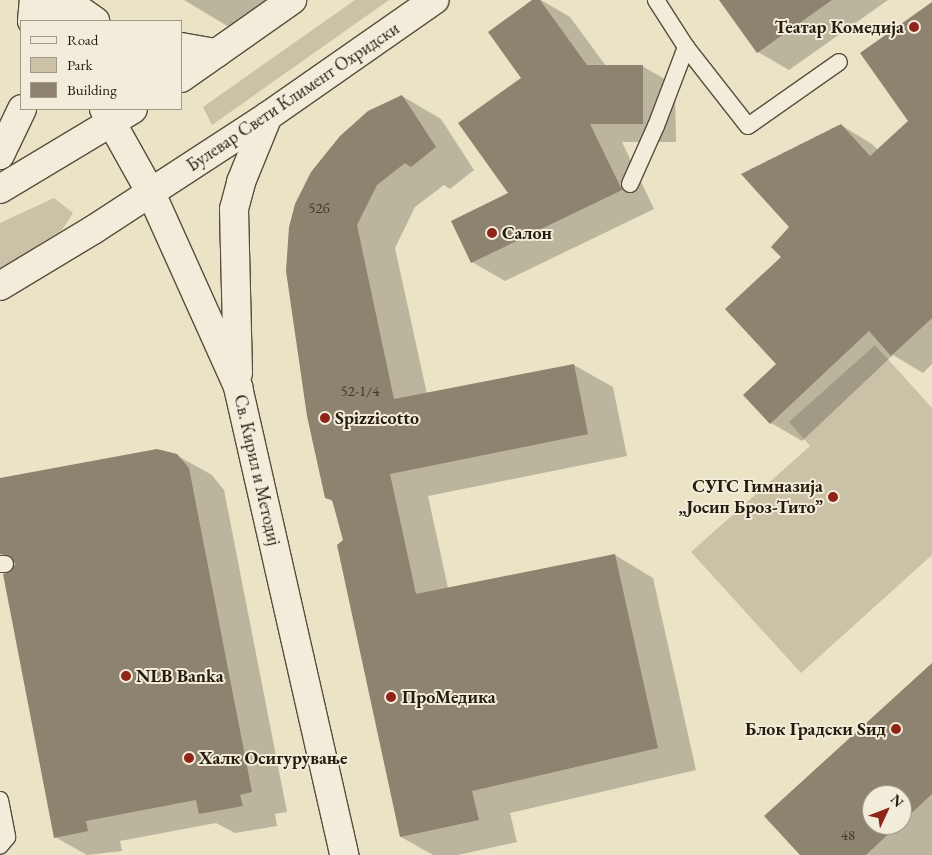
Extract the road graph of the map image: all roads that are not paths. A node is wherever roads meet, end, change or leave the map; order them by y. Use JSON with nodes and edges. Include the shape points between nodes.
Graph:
{"nodes":[{"id":1,"x":34,"y":0,"type":"edge"},
{"id":2,"x":46,"y":0,"type":"edge"},
{"id":3,"x":65,"y":0,"type":"edge"},
{"id":4,"x":292,"y":0,"type":"edge"},
{"id":5,"x":434,"y":0,"type":"edge"},
{"id":6,"x":656,"y":0,"type":"edge"},
{"id":7,"x":32,"y":20,"type":"edge"},
{"id":8,"x":56,"y":20,"type":"edge"},
{"id":9,"x":94,"y":20,"type":"edge"},
{"id":10,"x":182,"y":47,"type":"edge"},
{"id":11,"x":686,"y":47,"type":"junction"},
{"id":12,"x":216,"y":53,"type":"junction"},
{"id":13,"x":839,"y":62,"type":"dead end"},
{"id":14,"x":182,"y":77,"type":"edge"},
{"id":15,"x":22,"y":110,"type":"edge"},
{"id":16,"x":116,"y":113,"type":"edge"},
{"id":17,"x":268,"y":116,"type":"junction"},
{"id":18,"x":0,"y":155,"type":"edge"},
{"id":19,"x":630,"y":184,"type":"dead end"},
{"id":20,"x":0,"y":189,"type":"edge"},
{"id":21,"x":151,"y":193,"type":"junction"},
{"id":22,"x":0,"y":286,"type":"edge"},
{"id":23,"x":238,"y":387,"type":"junction"},
{"id":24,"x":0,"y":800,"type":"edge"},
{"id":25,"x":0,"y":846,"type":"edge"},
{"id":26,"x":344,"y":855,"type":"edge"}],
"edges":[{"from":1,"to":7,"type":"street"},
{"from":2,"to":8,"type":"street"},
{"from":3,"to":9,"type":"street"},
{"from":4,"to":12,"type":"street"},
{"from":5,"to":17,"type":"street","name":"Булевар Свети Климент Охридски"},
{"from":6,"to":11,"type":"lane"},
{"from":10,"to":12,"type":"street"},
{"from":11,"to":13,"type":"lane","via":[[748,126]]},
{"from":11,"to":19,"type":"lane"},
{"from":12,"to":14,"type":"street"},
{"from":15,"to":18,"type":"street"},
{"from":16,"to":20,"type":"street"},
{"from":16,"to":21,"type":"street","name":"Св. Кирил и Методиј"},
{"from":17,"to":21,"type":"street","name":"Булевар Свети Климент Охридски"},
{"from":17,"to":23,"type":"street","via":[[241,182],[234,209]]},
{"from":21,"to":22,"type":"street","name":"Булевар Свети Климент Охридски"},
{"from":21,"to":23,"type":"street","name":"Св. Кирил и Методиј"},
{"from":23,"to":26,"type":"street","name":"Св. Кирил и Методиј"},
{"from":24,"to":25,"type":"lane","via":[[7,837]]}]}
